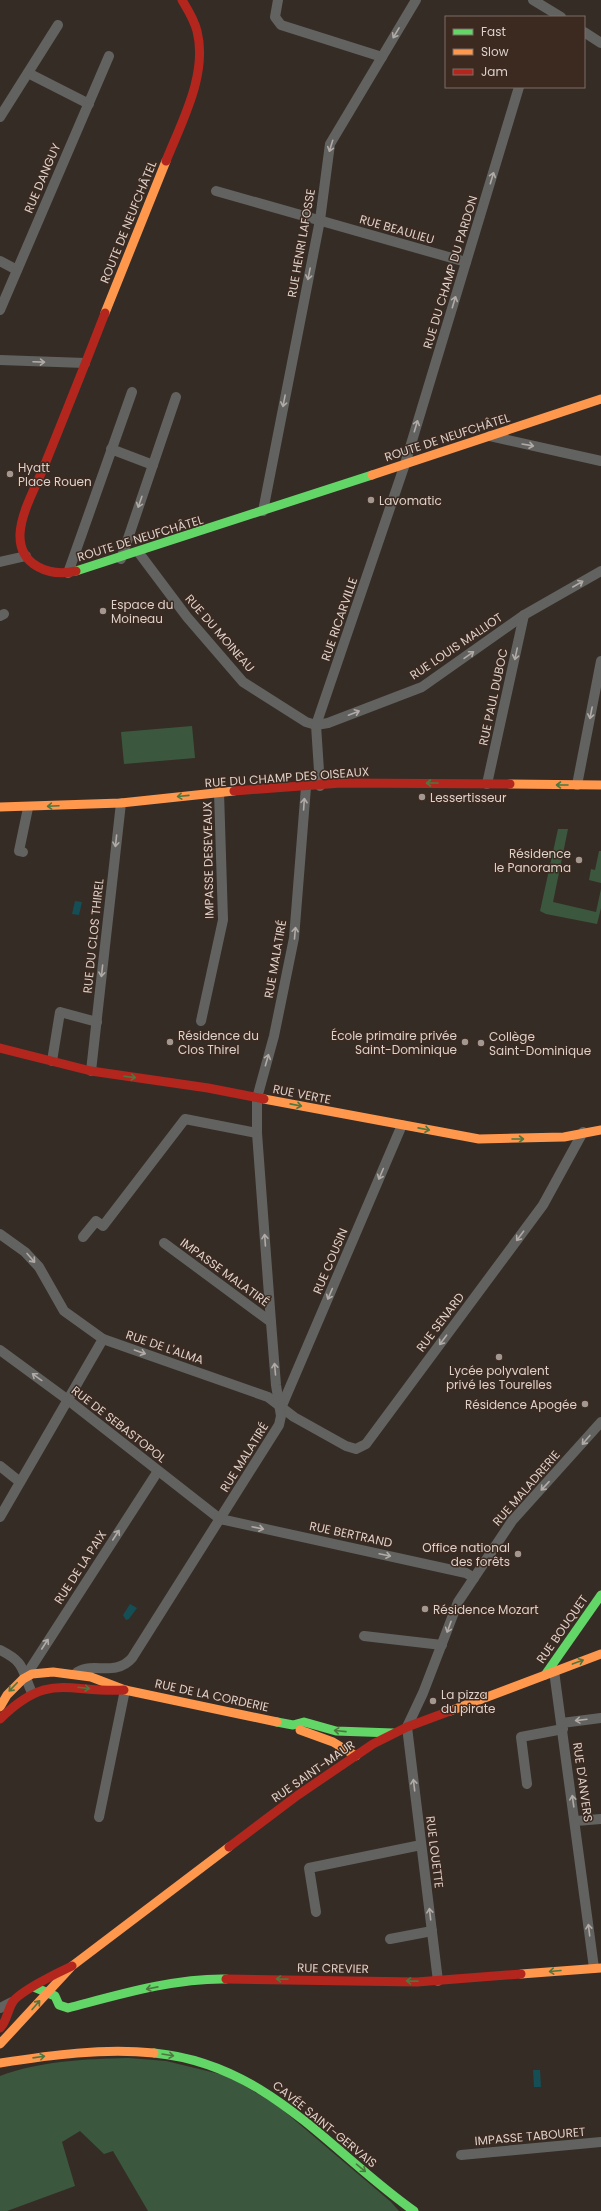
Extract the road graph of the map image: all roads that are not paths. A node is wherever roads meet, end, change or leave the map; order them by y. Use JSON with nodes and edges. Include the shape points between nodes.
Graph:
{"nodes":[{"id":1,"x":182,"y":0,"type":"edge"},
{"id":2,"x":278,"y":0,"type":"edge"},
{"id":3,"x":416,"y":0,"type":"edge"},
{"id":4,"x":533,"y":0,"type":"edge"},
{"id":5,"x":544,"y":7,"type":"junction"},
{"id":6,"x":540,"y":16,"type":"edge"},
{"id":7,"x":558,"y":16,"type":"edge"},
{"id":8,"x":58,"y":25,"type":"dead end"},
{"id":9,"x":585,"y":33,"type":"edge"},
{"id":10,"x":601,"y":43,"type":"edge"},
{"id":11,"x":109,"y":56,"type":"dead end"},
{"id":12,"x":382,"y":57,"type":"junction"},
{"id":13,"x":28,"y":73,"type":"junction"},
{"id":14,"x":519,"y":88,"type":"edge"},
{"id":15,"x":88,"y":104,"type":"junction"},
{"id":16,"x":0,"y":117,"type":"edge"},
{"id":17,"x":216,"y":191,"type":"dead end"},
{"id":18,"x":320,"y":220,"type":"junction"},
{"id":19,"x":0,"y":261,"type":"edge"},
{"id":20,"x":466,"y":262,"type":"junction"},
{"id":21,"x":17,"y":270,"type":"junction"},
{"id":22,"x":0,"y":310,"type":"edge"},
{"id":23,"x":0,"y":360,"type":"edge"},
{"id":24,"x":85,"y":363,"type":"junction"},
{"id":25,"x":132,"y":392,"type":"dead end"},
{"id":26,"x":176,"y":397,"type":"dead end"},
{"id":27,"x":601,"y":399,"type":"edge"},
{"id":28,"x":490,"y":436,"type":"junction"},
{"id":29,"x":111,"y":450,"type":"junction"},
{"id":30,"x":601,"y":461,"type":"edge"},
{"id":31,"x":405,"y":464,"type":"junction"},
{"id":32,"x":153,"y":465,"type":"junction"},
{"id":33,"x":263,"y":511,"type":"junction"},
{"id":34,"x":139,"y":553,"type":"junction"},
{"id":35,"x":26,"y":556,"type":"junction"},
{"id":36,"x":121,"y":559,"type":"junction"},
{"id":37,"x":0,"y":562,"type":"edge"},
{"id":38,"x":601,"y":571,"type":"edge"},
{"id":39,"x":68,"y":573,"type":"junction"},
{"id":40,"x":524,"y":615,"type":"junction"},
{"id":41,"x":601,"y":661,"type":"edge"},
{"id":42,"x":316,"y":725,"type":"junction"},
{"id":43,"x":487,"y":784,"type":"junction"},
{"id":44,"x":577,"y":785,"type":"junction"},
{"id":45,"x":601,"y":785,"type":"edge"},
{"id":46,"x":320,"y":786,"type":"junction"},
{"id":47,"x":306,"y":787,"type":"junction"},
{"id":48,"x":219,"y":792,"type":"junction"},
{"id":49,"x":121,"y":803,"type":"junction"},
{"id":50,"x":0,"y":807,"type":"edge"},
{"id":51,"x":28,"y":808,"type":"junction"},
{"id":52,"x":23,"y":852,"type":"dead end"},
{"id":53,"x":97,"y":1022,"type":"junction"},
{"id":54,"x":201,"y":1022,"type":"dead end"},
{"id":55,"x":0,"y":1048,"type":"edge"},
{"id":56,"x":52,"y":1061,"type":"junction"},
{"id":57,"x":91,"y":1071,"type":"junction"},
{"id":58,"x":257,"y":1098,"type":"junction"},
{"id":59,"x":402,"y":1125,"type":"junction"},
{"id":60,"x":601,"y":1130,"type":"edge"},
{"id":61,"x":584,"y":1132,"type":"junction"},
{"id":62,"x":257,"y":1133,"type":"junction"},
{"id":63,"x":0,"y":1234,"type":"edge"},
{"id":64,"x":83,"y":1237,"type":"dead end"},
{"id":65,"x":164,"y":1243,"type":"dead end"},
{"id":66,"x":271,"y":1322,"type":"junction"},
{"id":67,"x":103,"y":1339,"type":"junction"},
{"id":68,"x":0,"y":1350,"type":"edge"},
{"id":69,"x":68,"y":1400,"type":"junction"},
{"id":70,"x":281,"y":1408,"type":"junction"},
{"id":71,"x":601,"y":1422,"type":"edge"},
{"id":72,"x":0,"y":1466,"type":"edge"},
{"id":73,"x":158,"y":1471,"type":"junction"},
{"id":74,"x":20,"y":1482,"type":"junction"},
{"id":75,"x":0,"y":1517,"type":"edge"},
{"id":76,"x":220,"y":1519,"type":"junction"},
{"id":77,"x":474,"y":1578,"type":"junction"},
{"id":78,"x":601,"y":1595,"type":"edge"},
{"id":79,"x":364,"y":1636,"type":"dead end"},
{"id":80,"x":442,"y":1644,"type":"junction"},
{"id":81,"x":0,"y":1650,"type":"edge"},
{"id":82,"x":601,"y":1654,"type":"edge"},
{"id":83,"x":554,"y":1671,"type":"junction"},
{"id":84,"x":75,"y":1674,"type":"junction"},
{"id":85,"x":543,"y":1676,"type":"junction"},
{"id":86,"x":24,"y":1677,"type":"junction"},
{"id":87,"x":62,"y":1685,"type":"junction"},
{"id":88,"x":125,"y":1690,"type":"junction"},
{"id":89,"x":32,"y":1694,"type":"junction"},
{"id":90,"x":0,"y":1707,"type":"edge"},
{"id":91,"x":601,"y":1718,"type":"edge"},
{"id":92,"x":0,"y":1719,"type":"edge"},
{"id":93,"x":293,"y":1725,"type":"junction"},
{"id":94,"x":562,"y":1726,"type":"junction"},
{"id":95,"x":407,"y":1727,"type":"junction"},
{"id":96,"x":393,"y":1733,"type":"junction"},
{"id":97,"x":356,"y":1756,"type":"junction"},
{"id":98,"x":527,"y":1784,"type":"dead end"},
{"id":99,"x":99,"y":1817,"type":"dead end"},
{"id":100,"x":601,"y":1819,"type":"edge"},
{"id":101,"x":576,"y":1821,"type":"junction"},
{"id":102,"x":421,"y":1845,"type":"junction"},
{"id":103,"x":316,"y":1912,"type":"dead end"},
{"id":104,"x":432,"y":1931,"type":"junction"},
{"id":105,"x":390,"y":1939,"type":"dead end"},
{"id":106,"x":72,"y":1966,"type":"junction"},
{"id":107,"x":598,"y":1968,"type":"edge"},
{"id":108,"x":438,"y":1981,"type":"junction"},
{"id":109,"x":34,"y":1986,"type":"junction"},
{"id":110,"x":48,"y":1991,"type":"junction"},
{"id":111,"x":12,"y":2002,"type":"junction"},
{"id":112,"x":0,"y":2008,"type":"edge"},
{"id":113,"x":0,"y":2028,"type":"edge"},
{"id":114,"x":0,"y":2044,"type":"edge"},
{"id":115,"x":0,"y":2062,"type":"edge"},
{"id":116,"x":601,"y":2142,"type":"edge"},
{"id":117,"x":461,"y":2155,"type":"dead end"},
{"id":118,"x":414,"y":2211,"type":"edge"}],
"edges":[{"from":1,"to":24,"type":"street","name":"ROUTE DE NEUFCHÂTEL","via":[[195,23],[198,39],[200,65],[196,85]]},
{"from":2,"to":12,"type":"street","via":[[275,16],[282,25]]},
{"from":3,"to":12,"type":"street","name":"RUE HENRI LAFOSSE","one_way":true},
{"from":4,"to":5,"type":"street"},
{"from":5,"to":6,"type":"street"},
{"from":5,"to":7,"type":"street"},
{"from":8,"to":13,"type":"street"},
{"from":9,"to":10,"type":"street"},
{"from":11,"to":15,"type":"street","name":"RUE DANGUY"},
{"from":12,"to":18,"type":"street","name":"RUE HENRI LAFOSSE","one_way":true,"via":[[330,144]]},
{"from":13,"to":15,"type":"street"},
{"from":13,"to":16,"type":"street"},
{"from":20,"to":14,"type":"street","name":"RUE DU CHAMP DU PARDON","one_way":true},
{"from":15,"to":21,"type":"street","name":"RUE DANGUY"},
{"from":17,"to":18,"type":"street","name":"RUE BEAULIEU"},
{"from":18,"to":20,"type":"street","name":"RUE BEAULIEU"},
{"from":18,"to":33,"type":"street","name":"RUE HENRI LAFOSSE","one_way":true},
{"from":19,"to":21,"type":"street"},
{"from":31,"to":20,"type":"street","name":"RUE DU CHAMP DU PARDON","one_way":true},
{"from":21,"to":22,"type":"street","name":"RUE DANGUY"},
{"from":23,"to":24,"type":"street","one_way":true},
{"from":24,"to":35,"type":"street","name":"ROUTE DE NEUFCHÂTEL","via":[[31,498],[20,534]]},
{"from":25,"to":29,"type":"street"},
{"from":26,"to":32,"type":"street"},
{"from":27,"to":28,"type":"street","name":"ROUTE DE NEUFCHÂTEL"},
{"from":28,"to":30,"type":"street","one_way":true},
{"from":28,"to":31,"type":"street","name":"ROUTE DE NEUFCHÂTEL"},
{"from":29,"to":32,"type":"street"},
{"from":29,"to":39,"type":"street"},
{"from":31,"to":33,"type":"street","name":"ROUTE DE NEUFCHÂTEL"},
{"from":31,"to":42,"type":"street","name":"RUE RICARVILLE"},
{"from":32,"to":36,"type":"street","one_way":true},
{"from":33,"to":34,"type":"street","name":"ROUTE DE NEUFCHÂTEL"},
{"from":34,"to":36,"type":"street","name":"ROUTE DE NEUFCHÂTEL"},
{"from":34,"to":42,"type":"street","name":"RUE DU MOINEAU","via":[[187,617],[243,682],[306,722]]},
{"from":35,"to":37,"type":"street"},
{"from":35,"to":39,"type":"street","name":"ROUTE DE NEUFCHÂTEL","via":[[41,570]]},
{"from":36,"to":39,"type":"street","name":"ROUTE DE NEUFCHÂTEL"},
{"from":40,"to":38,"type":"street","name":"RUE LOUIS MALLIOT","one_way":true},
{"from":42,"to":40,"type":"street","name":"RUE LOUIS MALLIOT","one_way":true,"via":[[422,687]]},
{"from":40,"to":43,"type":"street","name":"RUE PAUL DUBOC","one_way":true},
{"from":41,"to":44,"type":"street","one_way":true},
{"from":42,"to":46,"type":"street","name":"RUE RICARVILLE"},
{"from":44,"to":43,"type":"street","name":"RUE DU CHAMP DES OISEAUX","one_way":true},
{"from":43,"to":46,"type":"street","name":"RUE DU CHAMP DES OISEAUX","one_way":true,"via":[[341,783]]},
{"from":44,"to":45,"type":"street","name":"RUE DU CHAMP DES OISEAUX"},
{"from":46,"to":47,"type":"street","name":"RUE DU CHAMP DES OISEAUX"},
{"from":47,"to":48,"type":"street","name":"RUE DU CHAMP DES OISEAUX"},
{"from":58,"to":47,"type":"street","name":"RUE MALATIRÉ","one_way":true,"via":[[274,1036],[294,938]]},
{"from":48,"to":49,"type":"street","name":"RUE DU CHAMP DES OISEAUX","one_way":true},
{"from":48,"to":54,"type":"street","name":"IMPASSE DESEVEAUX","via":[[222,920]]},
{"from":49,"to":51,"type":"street","name":"RUE DU CHAMP DES OISEAUX","one_way":true},
{"from":49,"to":53,"type":"street","name":"RUE DU CLOS THIREL","one_way":true},
{"from":50,"to":51,"type":"street","name":"RUE DU CHAMP DES OISEAUX"},
{"from":51,"to":52,"type":"street","via":[[19,851]]},
{"from":53,"to":56,"type":"street","via":[[60,1012]]},
{"from":53,"to":57,"type":"street","name":"RUE DU CLOS THIREL"},
{"from":55,"to":56,"type":"street","name":"RUE VERTE"},
{"from":56,"to":57,"type":"street","name":"RUE VERTE"},
{"from":57,"to":58,"type":"street","name":"RUE VERTE","one_way":true,"via":[[172,1082]]},
{"from":58,"to":59,"type":"street","name":"RUE VERTE","one_way":true},
{"from":58,"to":62,"type":"street","name":"RUE MALATIRÉ"},
{"from":59,"to":61,"type":"street","name":"RUE VERTE","one_way":true,"via":[[479,1139],[536,1139],[564,1137]]},
{"from":59,"to":70,"type":"street","name":"RUE COUSIN","one_way":true},
{"from":60,"to":61,"type":"street","name":"RUE VERTE"},
{"from":61,"to":70,"type":"street","name":"RUE SENARD","one_way":true,"via":[[544,1205],[366,1444],[356,1449],[346,1446]]},
{"from":62,"to":64,"type":"street","via":[[185,1119],[103,1226],[96,1221]]},
{"from":66,"to":62,"type":"street","name":"RUE MALATIRÉ","one_way":true},
{"from":63,"to":67,"type":"street","name":"RUE DE L'ALMA","one_way":true,"via":[[25,1252],[39,1267],[64,1311]]},
{"from":65,"to":66,"type":"street","name":"IMPASSE MALATIRÉ"},
{"from":70,"to":66,"type":"street","name":"RUE MALATIRÉ","one_way":true,"via":[[276,1385]]},
{"from":67,"to":69,"type":"street"},
{"from":67,"to":70,"type":"street","name":"RUE DE L'ALMA","one_way":true,"via":[[268,1397]]},
{"from":69,"to":68,"type":"street","name":"RUE DE SEBASTOPOL","one_way":true},
{"from":69,"to":73,"type":"street","name":"RUE DE SEBASTOPOL"},
{"from":69,"to":74,"type":"street"},
{"from":70,"to":76,"type":"street","name":"RUE MALATIRÉ","via":[[279,1426]]},
{"from":71,"to":77,"type":"street","name":"RUE MALADRERIE","one_way":true,"via":[[512,1521]]},
{"from":72,"to":74,"type":"street"},
{"from":73,"to":76,"type":"street","name":"RUE DE SEBASTOPOL"},
{"from":86,"to":73,"type":"street","name":"RUE DE LA PAIX","one_way":true},
{"from":74,"to":75,"type":"street"},
{"from":76,"to":77,"type":"street","name":"RUE BERTRAND","one_way":true,"via":[[466,1573]]},
{"from":76,"to":84,"type":"street","name":"RUE MALATIRÉ","via":[[126,1664],[118,1668],[79,1670]]},
{"from":77,"to":80,"type":"street","name":"RUE MALADRERIE","one_way":true,"via":[[458,1602]]},
{"from":78,"to":85,"type":"street","name":"RUE BOUQUET"},
{"from":79,"to":80,"type":"street"},
{"from":80,"to":95,"type":"street","name":"RUE MALADRERIE","via":[[415,1714]]},
{"from":81,"to":86,"type":"street","via":[[16,1658],[22,1666]]},
{"from":83,"to":82,"type":"street","name":"RUE SAINT-MAUR","one_way":true},
{"from":83,"to":85,"type":"street","name":"RUE SAINT-MAUR"},
{"from":83,"to":94,"type":"street","name":"RUE D'ANVERS"},
{"from":84,"to":86,"type":"street","name":"RUE DE LA CORDERIE","via":[[49,1670]]},
{"from":84,"to":87,"type":"street"},
{"from":84,"to":88,"type":"street","name":"RUE DE LA CORDERIE","via":[[107,1681]]},
{"from":85,"to":95,"type":"street","name":"RUE SAINT-MAUR"},
{"from":86,"to":89,"type":"street"},
{"from":86,"to":90,"type":"street","name":"RUE DE LA CORDERIE","one_way":true,"via":[[12,1687]]},
{"from":87,"to":88,"type":"street","name":"RUE DE LA CORDERIE","one_way":true,"via":[[110,1692]]},
{"from":87,"to":89,"type":"street","name":"RUE DE LA CORDERIE"},
{"from":88,"to":93,"type":"street","name":"RUE DE LA CORDERIE"},
{"from":88,"to":99,"type":"street"},
{"from":89,"to":92,"type":"street","name":"RUE DE LA CORDERIE","via":[[23,1698]]},
{"from":91,"to":94,"type":"street","one_way":true},
{"from":96,"to":93,"type":"street","name":"RUE DE LA CORDERIE","one_way":true,"via":[[342,1732],[304,1722]]},
{"from":93,"to":97,"type":"street","name":"RUE DE LA CORDERIE","via":[[334,1742]]},
{"from":94,"to":98,"type":"street","via":[[521,1737]]},
{"from":101,"to":94,"type":"street","name":"RUE D'ANVERS","one_way":true},
{"from":95,"to":96,"type":"street","name":"RUE SAINT-MAUR"},
{"from":102,"to":95,"type":"street","name":"RUE LOUETTE","one_way":true},
{"from":96,"to":97,"type":"street","name":"RUE SAINT-MAUR"},
{"from":97,"to":106,"type":"street","name":"RUE SAINT-MAUR","via":[[284,1804]]},
{"from":100,"to":101,"type":"street"},
{"from":107,"to":101,"type":"street","name":"RUE D'ANVERS","one_way":true},
{"from":102,"to":103,"type":"street","via":[[309,1868]]},
{"from":104,"to":102,"type":"street","name":"RUE LOUETTE","one_way":true},
{"from":104,"to":105,"type":"street"},
{"from":104,"to":108,"type":"street","name":"RUE LOUETTE"},
{"from":106,"to":109,"type":"street","name":"RUE SAINT-MAUR","via":[[48,1976]]},
{"from":106,"to":110,"type":"street","name":"RUE SAINT-MAUR"},
{"from":107,"to":108,"type":"street","name":"RUE CREVIER","one_way":true},
{"from":108,"to":110,"type":"street","name":"RUE CREVIER","one_way":true,"via":[[213,1979],[152,1988],[68,2008],[59,2005],[56,1996]]},
{"from":109,"to":110,"type":"street"},
{"from":109,"to":111,"type":"street","name":"RUE SAINT-MAUR"},
{"from":114,"to":110,"type":"street","name":"RUE SAINT-MAUR","one_way":true},
{"from":111,"to":112,"type":"street"},
{"from":111,"to":113,"type":"street","via":[[5,2023]]},
{"from":115,"to":118,"type":"street","name":"CAVÉE SAINT-GERVAIS","one_way":true,"via":[[79,2052],[113,2051],[166,2054],[231,2072],[281,2102]]},
{"from":116,"to":117,"type":"street","name":"IMPASSE TABOURET"}]}
